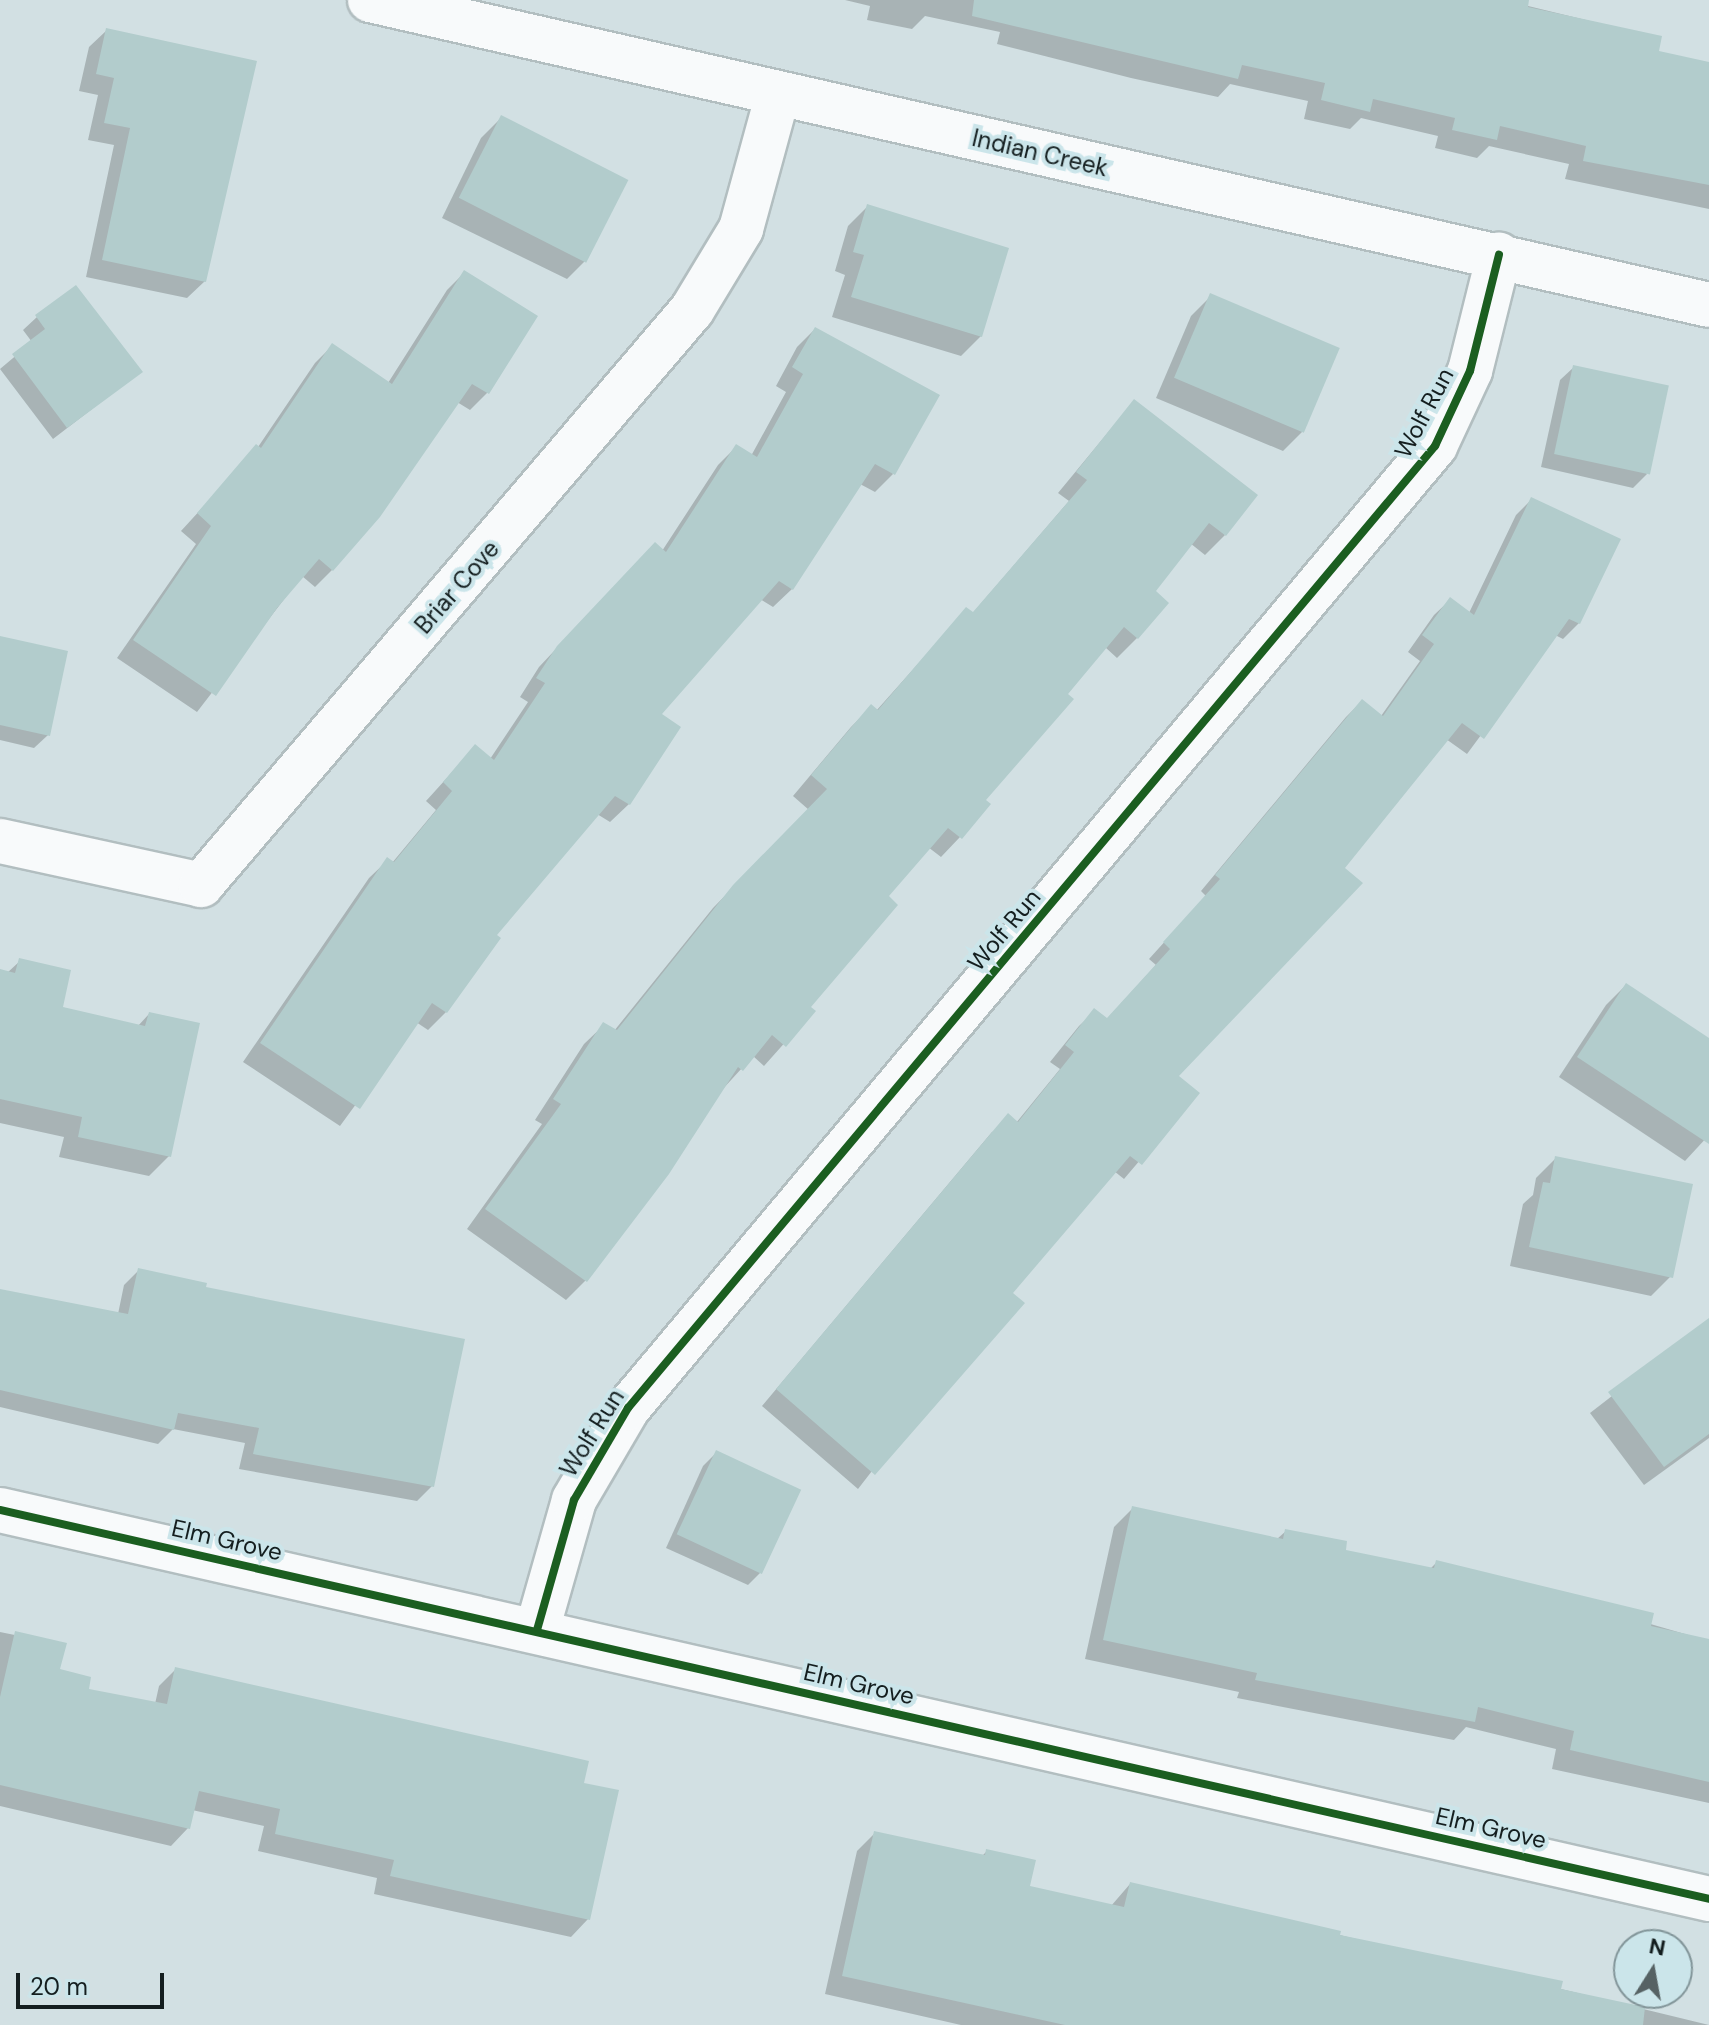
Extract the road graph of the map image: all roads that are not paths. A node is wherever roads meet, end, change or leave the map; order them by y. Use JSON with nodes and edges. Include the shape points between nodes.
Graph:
{"nodes":[{"id":1,"x":370,"y":0,"type":"edge"},
{"id":2,"x":778,"y":94,"type":"junction"},
{"id":3,"x":1499,"y":255,"type":"junction"},
{"id":4,"x":1709,"y":305,"type":"edge"},
{"id":5,"x":0,"y":841,"type":"edge"},
{"id":6,"x":0,"y":1510,"type":"edge"},
{"id":7,"x":537,"y":1630,"type":"junction"},
{"id":8,"x":1709,"y":1899,"type":"edge"}],
"edges":[{"from":1,"to":2,"type":"street","name":"Indian Creek"},
{"from":2,"to":3,"type":"street","name":"Indian Creek"},
{"from":2,"to":5,"type":"street","name":"Briar Cove","via":[[741,229],[692,310],[201,885]]},
{"from":3,"to":4,"type":"street","name":"Indian Creek"},
{"from":3,"to":7,"type":"street","name":"Wolf Run","via":[[1470,371],[1435,446],[628,1408],[574,1500]]},
{"from":6,"to":7,"type":"street","name":"Elm Grove"},
{"from":7,"to":8,"type":"street","name":"Elm Grove"}]}
